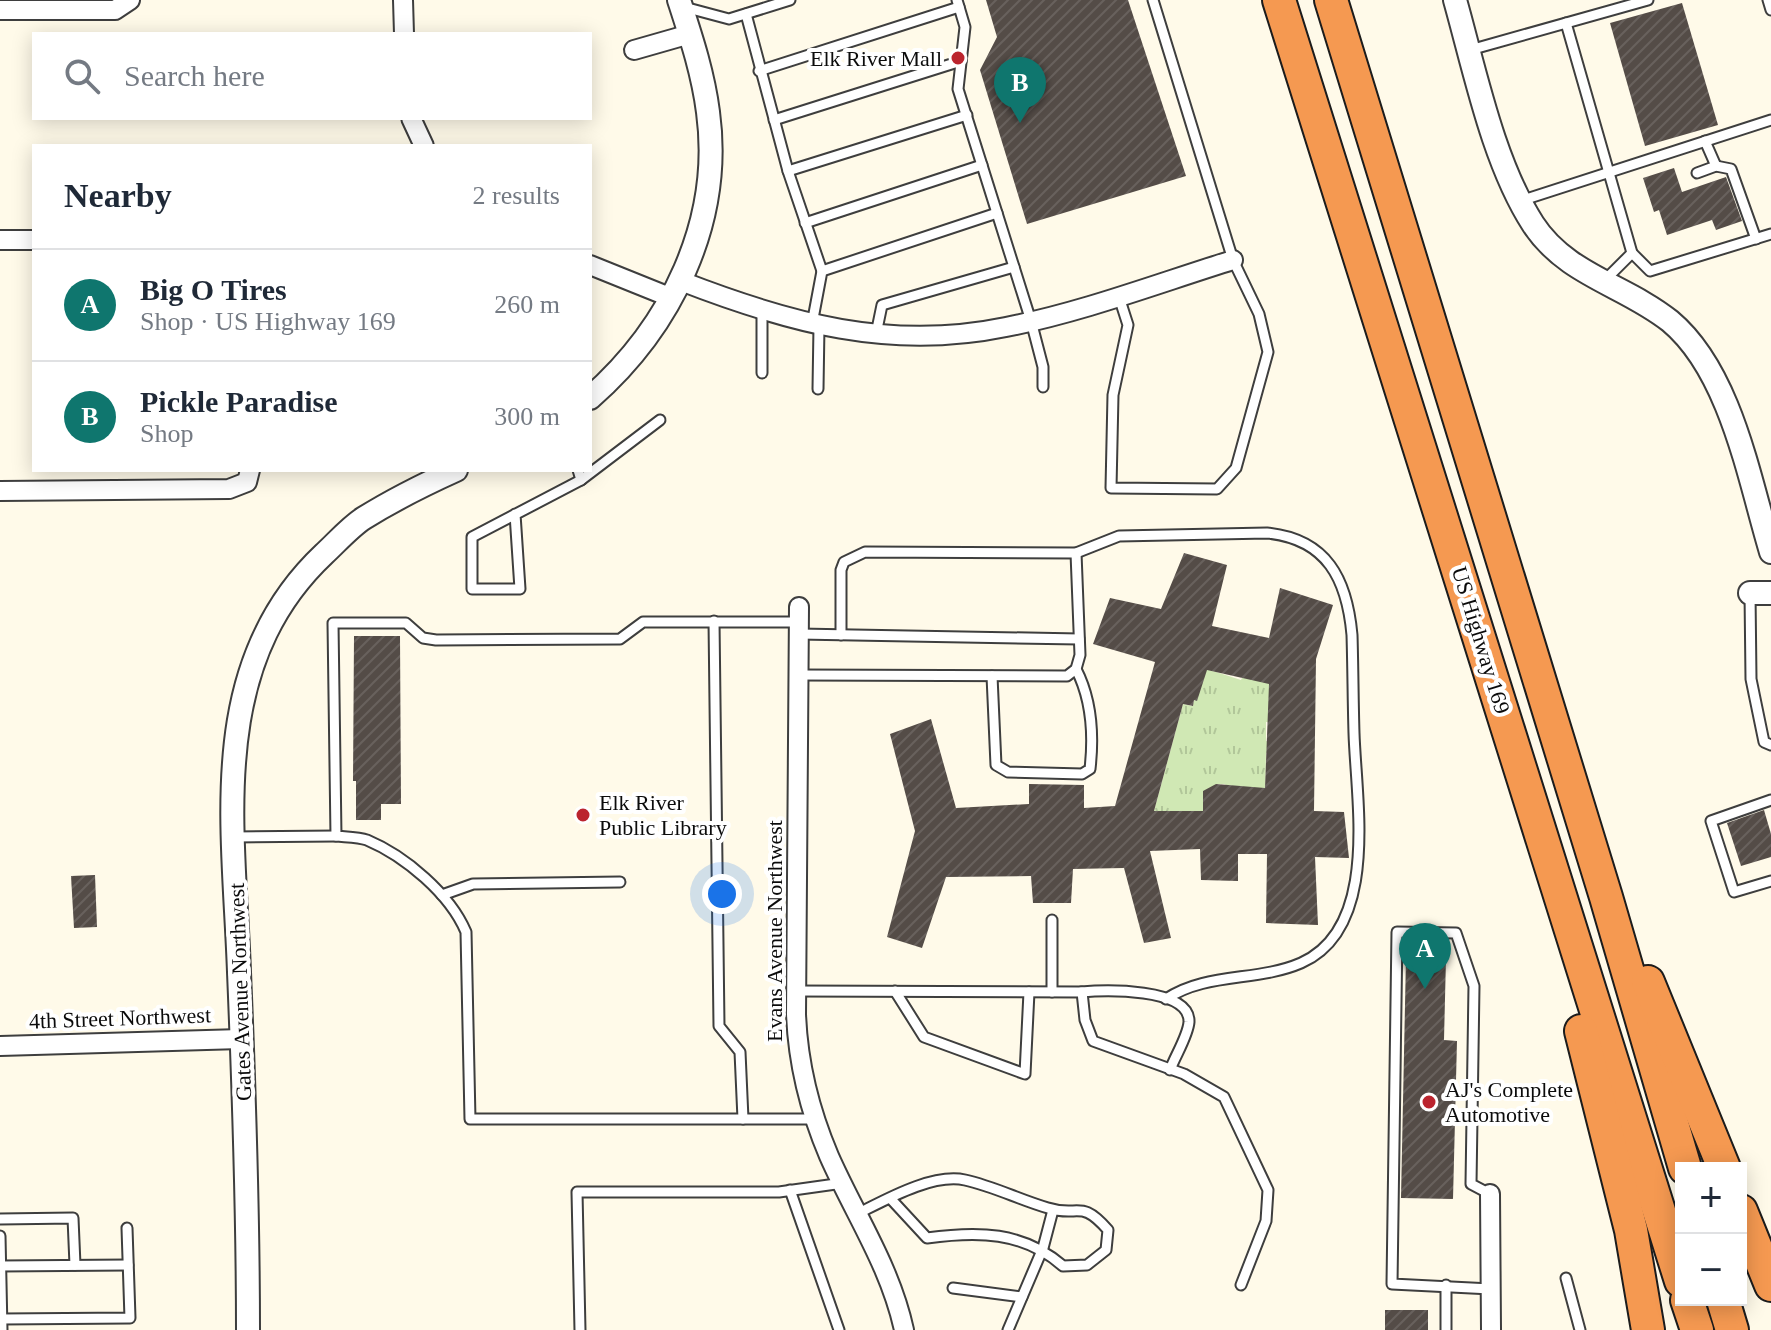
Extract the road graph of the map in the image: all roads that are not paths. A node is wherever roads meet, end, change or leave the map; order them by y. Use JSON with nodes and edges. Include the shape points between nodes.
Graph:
{"nodes":[{"id":1,"x":403,"y":0,"type":"edge"},
{"id":2,"x":790,"y":0,"type":"edge"},
{"id":3,"x":1153,"y":0,"type":"edge"},
{"id":4,"x":1279,"y":0,"type":"edge"},
{"id":5,"x":1331,"y":0,"type":"edge"},
{"id":6,"x":1455,"y":0,"type":"edge"},
{"id":7,"x":1648,"y":0,"type":"edge"},
{"id":8,"x":1768,"y":0,"type":"edge"},
{"id":9,"x":128,"y":2,"type":"edge"},
{"id":10,"x":680,"y":3,"type":"edge"},
{"id":11,"x":958,"y":4,"type":"edge"},
{"id":12,"x":0,"y":10,"type":"edge"},
{"id":13,"x":1771,"y":10,"type":"edge"},
{"id":14,"x":746,"y":14,"type":"junction"},
{"id":15,"x":1566,"y":23,"type":"junction"},
{"id":16,"x":404,"y":32,"type":"edge"},
{"id":17,"x":690,"y":34,"type":"junction"},
{"id":18,"x":634,"y":50,"type":"dead end"},
{"id":19,"x":1470,"y":50,"type":"junction"},
{"id":20,"x":961,"y":61,"type":"junction"},
{"id":21,"x":759,"y":71,"type":"junction"},
{"id":22,"x":967,"y":115,"type":"junction"},
{"id":23,"x":412,"y":120,"type":"edge"},
{"id":24,"x":774,"y":120,"type":"junction"},
{"id":25,"x":1771,"y":120,"type":"edge"},
{"id":26,"x":1705,"y":141,"type":"junction"},
{"id":27,"x":423,"y":144,"type":"edge"},
{"id":28,"x":982,"y":165,"type":"junction"},
{"id":29,"x":1716,"y":166,"type":"junction"},
{"id":30,"x":788,"y":171,"type":"junction"},
{"id":31,"x":1610,"y":171,"type":"junction"},
{"id":32,"x":1697,"y":173,"type":"dead end"},
{"id":33,"x":1520,"y":201,"type":"junction"},
{"id":34,"x":997,"y":213,"type":"junction"},
{"id":35,"x":805,"y":223,"type":"junction"},
{"id":36,"x":1771,"y":234,"type":"edge"},
{"id":37,"x":1756,"y":239,"type":"junction"},
{"id":38,"x":0,"y":240,"type":"edge"},
{"id":39,"x":32,"y":240,"type":"edge"},
{"id":40,"x":1632,"y":253,"type":"junction"},
{"id":41,"x":1233,"y":260,"type":"junction"},
{"id":42,"x":592,"y":266,"type":"edge"},
{"id":43,"x":1014,"y":267,"type":"junction"},
{"id":44,"x":822,"y":271,"type":"junction"},
{"id":45,"x":1602,"y":283,"type":"junction"},
{"id":46,"x":677,"y":289,"type":"junction"},
{"id":47,"x":1118,"y":295,"type":"junction"},
{"id":48,"x":762,"y":313,"type":"junction"},
{"id":49,"x":1031,"y":321,"type":"junction"},
{"id":50,"x":815,"y":325,"type":"junction"},
{"id":51,"x":876,"y":334,"type":"junction"},
{"id":52,"x":762,"y":373,"type":"dead end"},
{"id":53,"x":1043,"y":387,"type":"dead end"},
{"id":54,"x":818,"y":389,"type":"dead end"},
{"id":55,"x":592,"y":396,"type":"edge"},
{"id":56,"x":660,"y":420,"type":"dead end"},
{"id":57,"x":592,"y":466,"type":"edge"},
{"id":58,"x":452,"y":472,"type":"edge"},
{"id":59,"x":579,"y":475,"type":"edge"},
{"id":60,"x":248,"y":476,"type":"edge"},
{"id":61,"x":0,"y":491,"type":"edge"},
{"id":62,"x":515,"y":514,"type":"junction"},
{"id":63,"x":1771,"y":552,"type":"edge"},
{"id":64,"x":1076,"y":553,"type":"junction"},
{"id":65,"x":1760,"y":593,"type":"edge"},
{"id":66,"x":714,"y":621,"type":"junction"},
{"id":67,"x":799,"y":621,"type":"junction"},
{"id":68,"x":841,"y":635,"type":"junction"},
{"id":69,"x":1079,"y":639,"type":"junction"},
{"id":70,"x":1076,"y":669,"type":"junction"},
{"id":71,"x":798,"y":675,"type":"junction"},
{"id":72,"x":992,"y":676,"type":"junction"},
{"id":73,"x":1771,"y":745,"type":"edge"},
{"id":74,"x":1771,"y":800,"type":"edge"},
{"id":75,"x":336,"y":836,"type":"junction"},
{"id":76,"x":234,"y":837,"type":"junction"},
{"id":77,"x":1771,"y":881,"type":"edge"},
{"id":78,"x":620,"y":882,"type":"dead end"},
{"id":79,"x":442,"y":895,"type":"junction"},
{"id":80,"x":1606,"y":897,"type":"junction"},
{"id":81,"x":1052,"y":920,"type":"dead end"},
{"id":82,"x":1569,"y":930,"type":"junction"},
{"id":83,"x":796,"y":991,"type":"junction"},
{"id":84,"x":895,"y":991,"type":"junction"},
{"id":85,"x":1029,"y":992,"type":"junction"},
{"id":86,"x":1052,"y":992,"type":"junction"},
{"id":87,"x":1081,"y":992,"type":"junction"},
{"id":88,"x":1166,"y":999,"type":"junction"},
{"id":89,"x":241,"y":1039,"type":"junction"},
{"id":90,"x":0,"y":1046,"type":"edge"},
{"id":91,"x":1170,"y":1070,"type":"junction"},
{"id":92,"x":743,"y":1119,"type":"junction"},
{"id":93,"x":815,"y":1119,"type":"junction"},
{"id":94,"x":1683,"y":1162,"type":"edge"},
{"id":95,"x":1722,"y":1162,"type":"edge"},
{"id":96,"x":843,"y":1183,"type":"junction"},
{"id":97,"x":790,"y":1190,"type":"junction"},
{"id":98,"x":1490,"y":1194,"type":"joint"},
{"id":99,"x":890,"y":1198,"type":"junction"},
{"id":100,"x":1053,"y":1210,"type":"junction"},
{"id":101,"x":859,"y":1213,"type":"junction"},
{"id":102,"x":0,"y":1219,"type":"edge"},
{"id":103,"x":1747,"y":1226,"type":"edge"},
{"id":104,"x":127,"y":1228,"type":"dead end"},
{"id":105,"x":0,"y":1236,"type":"edge"},
{"id":106,"x":1043,"y":1248,"type":"junction"},
{"id":107,"x":1675,"y":1262,"type":"edge"},
{"id":108,"x":75,"y":1265,"type":"junction"},
{"id":109,"x":128,"y":1265,"type":"junction"},
{"id":110,"x":1,"y":1266,"type":"edge"},
{"id":111,"x":1566,"y":1278,"type":"dead end"},
{"id":112,"x":1241,"y":1285,"type":"dead end"},
{"id":113,"x":1446,"y":1285,"type":"junction"},
{"id":114,"x":1771,"y":1285,"type":"edge"},
{"id":115,"x":953,"y":1288,"type":"dead end"},
{"id":116,"x":1491,"y":1289,"type":"junction"},
{"id":117,"x":1022,"y":1297,"type":"junction"},
{"id":118,"x":1689,"y":1306,"type":"edge"},
{"id":119,"x":1725,"y":1306,"type":"edge"},
{"id":120,"x":2,"y":1319,"type":"junction"},
{"id":121,"x":2,"y":1330,"type":"edge"},
{"id":122,"x":248,"y":1330,"type":"edge"},
{"id":123,"x":580,"y":1330,"type":"edge"},
{"id":124,"x":839,"y":1330,"type":"edge"},
{"id":125,"x":904,"y":1330,"type":"edge"},
{"id":126,"x":1008,"y":1330,"type":"edge"},
{"id":127,"x":1446,"y":1330,"type":"edge"},
{"id":128,"x":1491,"y":1330,"type":"edge"},
{"id":129,"x":1580,"y":1330,"type":"edge"},
{"id":130,"x":1648,"y":1330,"type":"edge"},
{"id":131,"x":1697,"y":1330,"type":"edge"},
{"id":132,"x":1732,"y":1330,"type":"edge"}],
"edges":[{"from":1,"to":16,"type":"street"},
{"from":2,"to":14,"type":"lane"},
{"from":3,"to":41,"type":"lane"},
{"from":4,"to":82,"type":"highway","name":"US Highway 169"},
{"from":5,"to":80,"type":"highway","name":"US Highway 169"},
{"from":6,"to":19,"type":"street"},
{"from":7,"to":15,"type":"lane"},
{"from":8,"to":13,"type":"lane"},
{"from":9,"to":12,"type":"street","via":[[115,10]]},
{"from":10,"to":14,"type":"lane","via":[[729,19]]},
{"from":10,"to":17,"type":"street"},
{"from":11,"to":20,"type":"lane","via":[[965,27]]},
{"from":11,"to":21,"type":"lane"},
{"from":14,"to":21,"type":"lane"},
{"from":15,"to":19,"type":"lane"},
{"from":15,"to":31,"type":"lane"},
{"from":17,"to":18,"type":"street"},
{"from":17,"to":46,"type":"street","via":[[703,81],[710,151],[701,226]]},
{"from":19,"to":33,"type":"street"},
{"from":20,"to":22,"type":"lane","via":[[958,89]]},
{"from":20,"to":24,"type":"lane"},
{"from":21,"to":24,"type":"lane"},
{"from":22,"to":28,"type":"lane"},
{"from":22,"to":30,"type":"lane"},
{"from":23,"to":27,"type":"street"},
{"from":24,"to":30,"type":"lane"},
{"from":25,"to":26,"type":"lane"},
{"from":26,"to":29,"type":"lane"},
{"from":26,"to":31,"type":"lane"},
{"from":28,"to":34,"type":"lane"},
{"from":28,"to":35,"type":"lane"},
{"from":29,"to":32,"type":"lane"},
{"from":29,"to":37,"type":"lane","via":[[1731,169]]},
{"from":30,"to":35,"type":"lane"},
{"from":31,"to":33,"type":"lane"},
{"from":31,"to":40,"type":"lane"},
{"from":33,"to":45,"type":"street","via":[[1553,247]]},
{"from":34,"to":43,"type":"lane"},
{"from":34,"to":44,"type":"lane"},
{"from":35,"to":44,"type":"lane"},
{"from":36,"to":37,"type":"lane"},
{"from":37,"to":40,"type":"lane","via":[[1650,271]]},
{"from":38,"to":39,"type":"street"},
{"from":40,"to":45,"type":"lane"},
{"from":41,"to":47,"type":"street"},
{"from":41,"to":47,"type":"lane","via":[[1259,314],[1268,352],[1236,468],[1217,489],[1111,488],[1113,395],[1128,325]]},
{"from":42,"to":46,"type":"street"},
{"from":43,"to":49,"type":"lane"},
{"from":43,"to":51,"type":"lane","via":[[882,305]]},
{"from":44,"to":50,"type":"lane"},
{"from":45,"to":63,"type":"street","via":[[1670,322],[1705,363],[1729,414]]},
{"from":46,"to":48,"type":"street"},
{"from":46,"to":55,"type":"street","via":[[639,350]]},
{"from":47,"to":49,"type":"street"},
{"from":48,"to":50,"type":"street"},
{"from":48,"to":52,"type":"lane"},
{"from":49,"to":51,"type":"street","via":[[963,333]]},
{"from":49,"to":53,"type":"lane"},
{"from":50,"to":51,"type":"street"},
{"from":50,"to":54,"type":"lane"},
{"from":56,"to":57,"type":"lane"},
{"from":58,"to":76,"type":"street","name":"Gates Avenue Northwest","via":[[362,519],[315,563],[279,609],[255,658],[234,740]]},
{"from":59,"to":62,"type":"lane"},
{"from":60,"to":61,"type":"street","via":[[229,489]]},
{"from":62,"to":62,"type":"lane","via":[[472,537],[472,589],[520,589]]},
{"from":64,"to":68,"type":"lane","via":[[865,552],[844,562],[841,570]]},
{"from":64,"to":69,"type":"lane"},
{"from":64,"to":88,"type":"lane","via":[[1119,536],[1290,535],[1328,559],[1349,600],[1361,851],[1351,896],[1332,940],[1279,971],[1203,982]]},
{"from":65,"to":73,"type":"lane","via":[[1751,679],[1764,742]]},
{"from":66,"to":67,"type":"lane"},
{"from":66,"to":75,"type":"lane","via":[[643,622],[620,639],[451,640],[423,638],[406,623],[333,623]]},
{"from":66,"to":92,"type":"lane","via":[[719,1026],[740,1052]]},
{"from":67,"to":68,"type":"lane"},
{"from":67,"to":71,"type":"street","name":"Evans Avenue Northwest"},
{"from":68,"to":69,"type":"lane"},
{"from":69,"to":70,"type":"lane"},
{"from":70,"to":72,"type":"lane","via":[[1067,676]]},
{"from":70,"to":72,"type":"lane","via":[[1086,690],[1093,740],[1090,769],[1082,774],[1008,772],[996,765]]},
{"from":71,"to":72,"type":"lane"},
{"from":71,"to":83,"type":"street","name":"Evans Avenue Northwest"},
{"from":74,"to":77,"type":"lane","via":[[1711,821],[1734,892]]},
{"from":75,"to":76,"type":"lane"},
{"from":75,"to":79,"type":"lane","via":[[366,839],[429,880]]},
{"from":76,"to":89,"type":"street","name":"Gates Avenue Northwest"},
{"from":78,"to":79,"type":"lane","via":[[473,884]]},
{"from":79,"to":92,"type":"lane","via":[[466,932],[470,1119]]},
{"from":80,"to":94,"type":"highway","name":"US Highway 169"},
{"from":80,"to":95,"type":"highway","via":[[1648,981]]},
{"from":81,"to":86,"type":"lane"},
{"from":82,"to":107,"type":"highway","name":"US Highway 169"},
{"from":82,"to":130,"type":"highway","via":[[1568,975],[1631,1230]]},
{"from":83,"to":84,"type":"lane"},
{"from":83,"to":93,"type":"street","name":"Evans Avenue Northwest","via":[[802,1074]]},
{"from":84,"to":85,"type":"lane"},
{"from":84,"to":85,"type":"lane","via":[[924,1037],[1025,1074]]},
{"from":85,"to":86,"type":"lane"},
{"from":86,"to":87,"type":"lane"},
{"from":87,"to":88,"type":"lane","via":[[1116,990]]},
{"from":87,"to":91,"type":"lane","via":[[1093,1041]]},
{"from":88,"to":91,"type":"lane","via":[[1185,1011],[1189,1022]]},
{"from":89,"to":90,"type":"street","name":"4th Street Northwest"},
{"from":89,"to":122,"type":"street","name":"Gates Avenue Northwest"},
{"from":91,"to":112,"type":"lane","via":[[1224,1097],[1268,1190],[1266,1221]]},
{"from":92,"to":93,"type":"lane"},
{"from":93,"to":96,"type":"street","name":"Evans Avenue Northwest"},
{"from":96,"to":97,"type":"lane"},
{"from":96,"to":101,"type":"street","name":"Evans Avenue Northwest"},
{"from":97,"to":123,"type":"lane","via":[[577,1192]]},
{"from":97,"to":124,"type":"lane"},
{"from":98,"to":113,"type":"lane","via":[[1471,1184],[1474,986],[1456,933],[1397,932],[1392,1284]]},
{"from":98,"to":116,"type":"street"},
{"from":99,"to":100,"type":"lane","via":[[909,1188],[962,1179]]},
{"from":99,"to":101,"type":"lane"},
{"from":99,"to":106,"type":"lane","via":[[927,1238],[969,1232]]},
{"from":100,"to":106,"type":"lane"},
{"from":100,"to":106,"type":"lane","via":[[1093,1213],[1108,1230],[1106,1250],[1087,1265],[1063,1266]]},
{"from":101,"to":125,"type":"street","name":"Evans Avenue Northwest","via":[[887,1273]]},
{"from":102,"to":108,"type":"lane","via":[[73,1218]]},
{"from":103,"to":114,"type":"highway"},
{"from":104,"to":109,"type":"lane"},
{"from":105,"to":110,"type":"lane"},
{"from":106,"to":117,"type":"lane"},
{"from":108,"to":109,"type":"lane"},
{"from":108,"to":110,"type":"lane"},
{"from":109,"to":120,"type":"lane","via":[[130,1318]]},
{"from":110,"to":120,"type":"lane"},
{"from":111,"to":129,"type":"lane"},
{"from":113,"to":116,"type":"lane"},
{"from":113,"to":127,"type":"lane"},
{"from":115,"to":117,"type":"lane"},
{"from":116,"to":128,"type":"street"},
{"from":117,"to":126,"type":"lane"},
{"from":118,"to":131,"type":"highway"},
{"from":119,"to":132,"type":"highway"},
{"from":120,"to":121,"type":"lane"}]}
